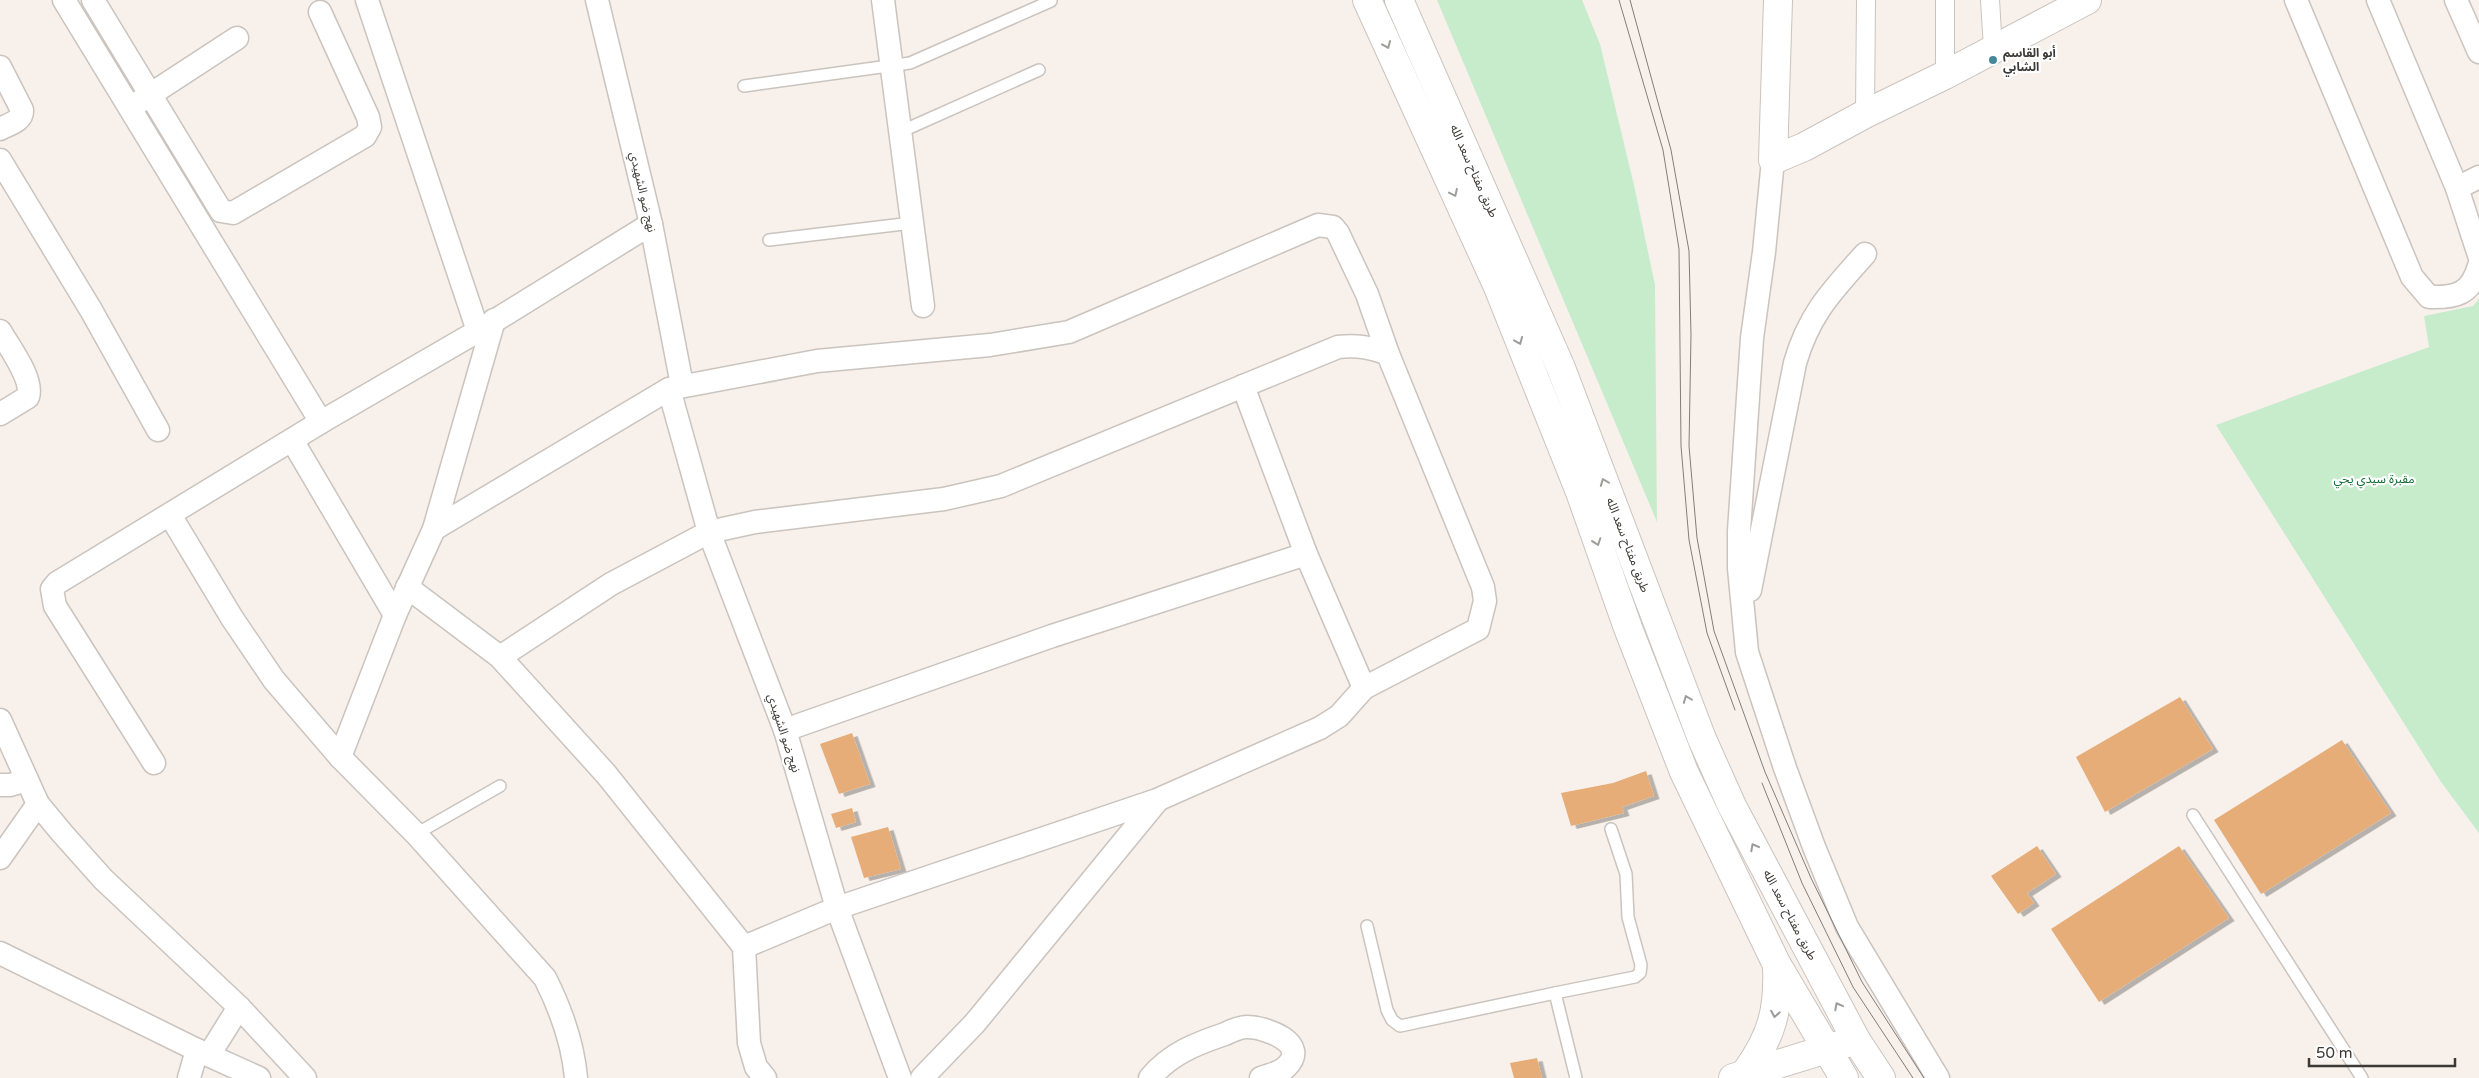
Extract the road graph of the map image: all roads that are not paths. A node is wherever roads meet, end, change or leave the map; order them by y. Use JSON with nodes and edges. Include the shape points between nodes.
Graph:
{"nodes":[{"id":1,"x":64,"y":0,"type":"edge"},
{"id":2,"x":93,"y":0,"type":"edge"},
{"id":3,"x":367,"y":0,"type":"edge"},
{"id":4,"x":597,"y":0,"type":"edge"},
{"id":5,"x":883,"y":0,"type":"edge"},
{"id":6,"x":1367,"y":0,"type":"edge"},
{"id":7,"x":1399,"y":0,"type":"edge"},
{"id":8,"x":1778,"y":0,"type":"edge"},
{"id":9,"x":1866,"y":0,"type":"edge"},
{"id":10,"x":1945,"y":0,"type":"edge"},
{"id":11,"x":1990,"y":0,"type":"edge"},
{"id":12,"x":2087,"y":0,"type":"edge"},
{"id":13,"x":2296,"y":0,"type":"edge"},
{"id":14,"x":2378,"y":0,"type":"edge"},
{"id":15,"x":2456,"y":0,"type":"edge"},
{"id":16,"x":1051,"y":2,"type":"dead end"},
{"id":17,"x":320,"y":12,"type":"dead end"},
{"id":18,"x":237,"y":38,"type":"dead end"},
{"id":19,"x":1993,"y":49,"type":"junction"},
{"id":20,"x":2479,"y":52,"type":"edge"},
{"id":21,"x":892,"y":66,"type":"junction"},
{"id":22,"x":0,"y":67,"type":"edge"},
{"id":23,"x":1039,"y":70,"type":"dead end"},
{"id":24,"x":1945,"y":76,"type":"junction"},
{"id":25,"x":744,"y":86,"type":"dead end"},
{"id":26,"x":150,"y":95,"type":"junction"},
{"id":27,"x":130,"y":108,"type":"junction"},
{"id":28,"x":1865,"y":114,"type":"junction"},
{"id":29,"x":0,"y":129,"type":"edge"},
{"id":30,"x":900,"y":132,"type":"junction"},
{"id":31,"x":0,"y":160,"type":"edge"},
{"id":32,"x":1773,"y":160,"type":"junction"},
{"id":33,"x":2479,"y":177,"type":"edge"},
{"id":34,"x":2457,"y":188,"type":"junction"},
{"id":35,"x":912,"y":223,"type":"junction"},
{"id":36,"x":652,"y":224,"type":"junction"},
{"id":37,"x":769,"y":240,"type":"dead end"},
{"id":38,"x":1865,"y":254,"type":"dead end"},
{"id":39,"x":2479,"y":256,"type":"edge"},
{"id":40,"x":2479,"y":266,"type":"edge"},
{"id":41,"x":923,"y":306,"type":"dead end"},
{"id":42,"x":486,"y":325,"type":"junction"},
{"id":43,"x":0,"y":331,"type":"edge"},
{"id":44,"x":1388,"y":354,"type":"junction"},
{"id":45,"x":1243,"y":386,"type":"junction"},
{"id":46,"x":676,"y":387,"type":"junction"},
{"id":47,"x":0,"y":414,"type":"edge"},
{"id":48,"x":321,"y":422,"type":"junction"},
{"id":49,"x":158,"y":430,"type":"dead end"},
{"id":50,"x":292,"y":440,"type":"junction"},
{"id":51,"x":170,"y":515,"type":"junction"},
{"id":52,"x":434,"y":529,"type":"junction"},
{"id":53,"x":709,"y":532,"type":"junction"},
{"id":54,"x":1306,"y":554,"type":"junction"},
{"id":55,"x":407,"y":587,"type":"junction"},
{"id":56,"x":395,"y":616,"type":"junction"},
{"id":57,"x":1744,"y":623,"type":"junction"},
{"id":58,"x":500,"y":657,"type":"junction"},
{"id":59,"x":1364,"y":688,"type":"junction"},
{"id":60,"x":0,"y":720,"type":"edge"},
{"id":61,"x":784,"y":730,"type":"junction"},
{"id":62,"x":340,"y":757,"type":"junction"},
{"id":63,"x":154,"y":763,"type":"dead end"},
{"id":64,"x":27,"y":780,"type":"junction"},
{"id":65,"x":0,"y":785,"type":"edge"},
{"id":66,"x":500,"y":786,"type":"dead end"},
{"id":67,"x":1157,"y":800,"type":"junction"},
{"id":68,"x":38,"y":804,"type":"junction"},
{"id":69,"x":2193,"y":815,"type":"dead end"},
{"id":70,"x":1611,"y":829,"type":"dead end"},
{"id":71,"x":416,"y":834,"type":"junction"},
{"id":72,"x":0,"y":858,"type":"edge"},
{"id":73,"x":837,"y":908,"type":"junction"},
{"id":74,"x":1367,"y":926,"type":"dead end"},
{"id":75,"x":744,"y":947,"type":"junction"},
{"id":76,"x":0,"y":953,"type":"edge"},
{"id":77,"x":1778,"y":965,"type":"junction"},
{"id":78,"x":1555,"y":993,"type":"junction"},
{"id":79,"x":239,"y":1007,"type":"junction"},
{"id":80,"x":203,"y":1053,"type":"junction"},
{"id":81,"x":1868,"y":1058,"type":"edge"},
{"id":82,"x":1836,"y":1064,"type":"edge"},
{"id":83,"x":1740,"y":1075,"type":"edge"},
{"id":84,"x":189,"y":1078,"type":"edge"},
{"id":85,"x":259,"y":1078,"type":"edge"},
{"id":86,"x":305,"y":1078,"type":"edge"},
{"id":87,"x":576,"y":1078,"type":"edge"},
{"id":88,"x":765,"y":1078,"type":"edge"},
{"id":89,"x":900,"y":1078,"type":"edge"},
{"id":90,"x":922,"y":1078,"type":"edge"},
{"id":91,"x":1150,"y":1078,"type":"edge"},
{"id":92,"x":1262,"y":1078,"type":"edge"},
{"id":93,"x":1576,"y":1078,"type":"edge"},
{"id":94,"x":1788,"y":1078,"type":"edge"},
{"id":95,"x":1938,"y":1078,"type":"edge"},
{"id":96,"x":2362,"y":1078,"type":"edge"}],
"edges":[{"from":1,"to":27,"type":"street"},
{"from":2,"to":26,"type":"street"},
{"from":3,"to":42,"type":"street"},
{"from":4,"to":36,"type":"street","name":"نهج ضو الشهيدي"},
{"from":5,"to":21,"type":"street"},
{"from":6,"to":77,"type":"main road","one_way":true,"via":[[1498,288],[1580,492],[1684,772]]},
{"from":81,"to":7,"type":"main road","name":"طريق مفتاح سعد الله","one_way":true,"via":[[1732,806],[1702,738],[1561,368]]},
{"from":8,"to":32,"type":"main road"},
{"from":9,"to":28,"type":"street"},
{"from":10,"to":24,"type":"street"},
{"from":11,"to":19,"type":"street"},
{"from":12,"to":19,"type":"main road"},
{"from":13,"to":40,"type":"street","via":[[2412,278],[2429,297],[2449,298],[2466,290]]},
{"from":14,"to":34,"type":"street"},
{"from":15,"to":20,"type":"street"},
{"from":16,"to":21,"type":"lane","via":[[910,63]]},
{"from":17,"to":26,"type":"street","via":[[370,126],[365,136],[246,207],[233,213],[221,211]]},
{"from":18,"to":26,"type":"street"},
{"from":19,"to":24,"type":"main road"},
{"from":21,"to":25,"type":"lane"},
{"from":21,"to":30,"type":"street"},
{"from":22,"to":29,"type":"street","via":[[22,110],[20,118]]},
{"from":23,"to":30,"type":"lane"},
{"from":24,"to":28,"type":"main road"},
{"from":26,"to":27,"type":"street"},
{"from":27,"to":48,"type":"street"},
{"from":28,"to":32,"type":"main road"},
{"from":30,"to":35,"type":"street"},
{"from":31,"to":49,"type":"street","via":[[91,310]]},
{"from":32,"to":57,"type":"street","via":[[1752,338],[1742,482],[1739,559]]},
{"from":33,"to":34,"type":"street"},
{"from":34,"to":39,"type":"street"},
{"from":35,"to":37,"type":"lane"},
{"from":35,"to":41,"type":"street"},
{"from":36,"to":42,"type":"street"},
{"from":36,"to":46,"type":"street","name":"نهج ضو الشهيدي"},
{"from":38,"to":57,"type":"street","via":[[1815,313],[1794,363]]},
{"from":42,"to":48,"type":"street"},
{"from":42,"to":52,"type":"street"},
{"from":43,"to":47,"type":"street","via":[[28,379],[30,391],[28,397]]},
{"from":44,"to":45,"type":"street","via":[[1372,347],[1338,347]]},
{"from":44,"to":46,"type":"street","via":[[1367,294],[1338,233],[1333,227],[1318,225],[1068,332],[990,345],[817,361]]},
{"from":44,"to":59,"type":"street","via":[[1484,586],[1485,601],[1478,630]]},
{"from":45,"to":53,"type":"street","via":[[1000,486],[944,498],[755,522]]},
{"from":45,"to":54,"type":"street"},
{"from":46,"to":52,"type":"street"},
{"from":46,"to":53,"type":"street","name":"نهج ضو الشهيدي"},
{"from":48,"to":50,"type":"street"},
{"from":50,"to":51,"type":"street"},
{"from":50,"to":56,"type":"street"},
{"from":51,"to":62,"type":"street","via":[[252,650]]},
{"from":51,"to":63,"type":"street","via":[[52,589],[55,606]]},
{"from":52,"to":55,"type":"street"},
{"from":53,"to":58,"type":"street","via":[[611,584]]},
{"from":53,"to":61,"type":"street","name":"نهج ضو الشهيدي"},
{"from":54,"to":59,"type":"street"},
{"from":54,"to":61,"type":"street","via":[[1052,636]]},
{"from":55,"to":56,"type":"street"},
{"from":55,"to":58,"type":"street"},
{"from":56,"to":62,"type":"street"},
{"from":57,"to":95,"type":"street","via":[[1747,652],[1785,768],[1847,927]]},
{"from":58,"to":75,"type":"street","via":[[606,774]]},
{"from":59,"to":67,"type":"street","via":[[1339,716],[1320,728]]},
{"from":60,"to":64,"type":"street"},
{"from":61,"to":73,"type":"street","name":"نهج ضو الشهيدي"},
{"from":62,"to":71,"type":"street"},
{"from":64,"to":65,"type":"street","via":[[10,786]]},
{"from":64,"to":68,"type":"street"},
{"from":66,"to":71,"type":"lane"},
{"from":67,"to":73,"type":"street"},
{"from":67,"to":90,"type":"street","via":[[975,1023]]},
{"from":68,"to":72,"type":"street"},
{"from":68,"to":79,"type":"street","via":[[103,879]]},
{"from":69,"to":96,"type":"lane"},
{"from":70,"to":78,"type":"lane","via":[[1626,874],[1628,917],[1641,965],[1640,973],[1635,977]]},
{"from":71,"to":87,"type":"street","via":[[545,978],[569,1034]]},
{"from":73,"to":75,"type":"street"},
{"from":73,"to":89,"type":"street","name":"نهج ضو الشهيدي"},
{"from":74,"to":78,"type":"lane","via":[[1387,1010],[1400,1026]]},
{"from":75,"to":88,"type":"street","via":[[749,1043],[756,1067]]},
{"from":76,"to":80,"type":"street"},
{"from":77,"to":82,"type":"main road"},
{"from":77,"to":83,"type":"main road","one_way":true,"via":[[1779,994],[1774,1022],[1763,1049]]},
{"from":78,"to":93,"type":"lane"},
{"from":79,"to":80,"type":"street"},
{"from":79,"to":86,"type":"street"},
{"from":80,"to":84,"type":"street"},
{"from":80,"to":85,"type":"street"},
{"from":81,"to":82,"type":"main road"},
{"from":82,"to":83,"type":"main road"},
{"from":82,"to":94,"type":"main road"},
{"from":91,"to":92,"type":"street","via":[[1176,1053],[1244,1027],[1272,1031],[1281,1036],[1292,1050],[1286,1067]]}]}
